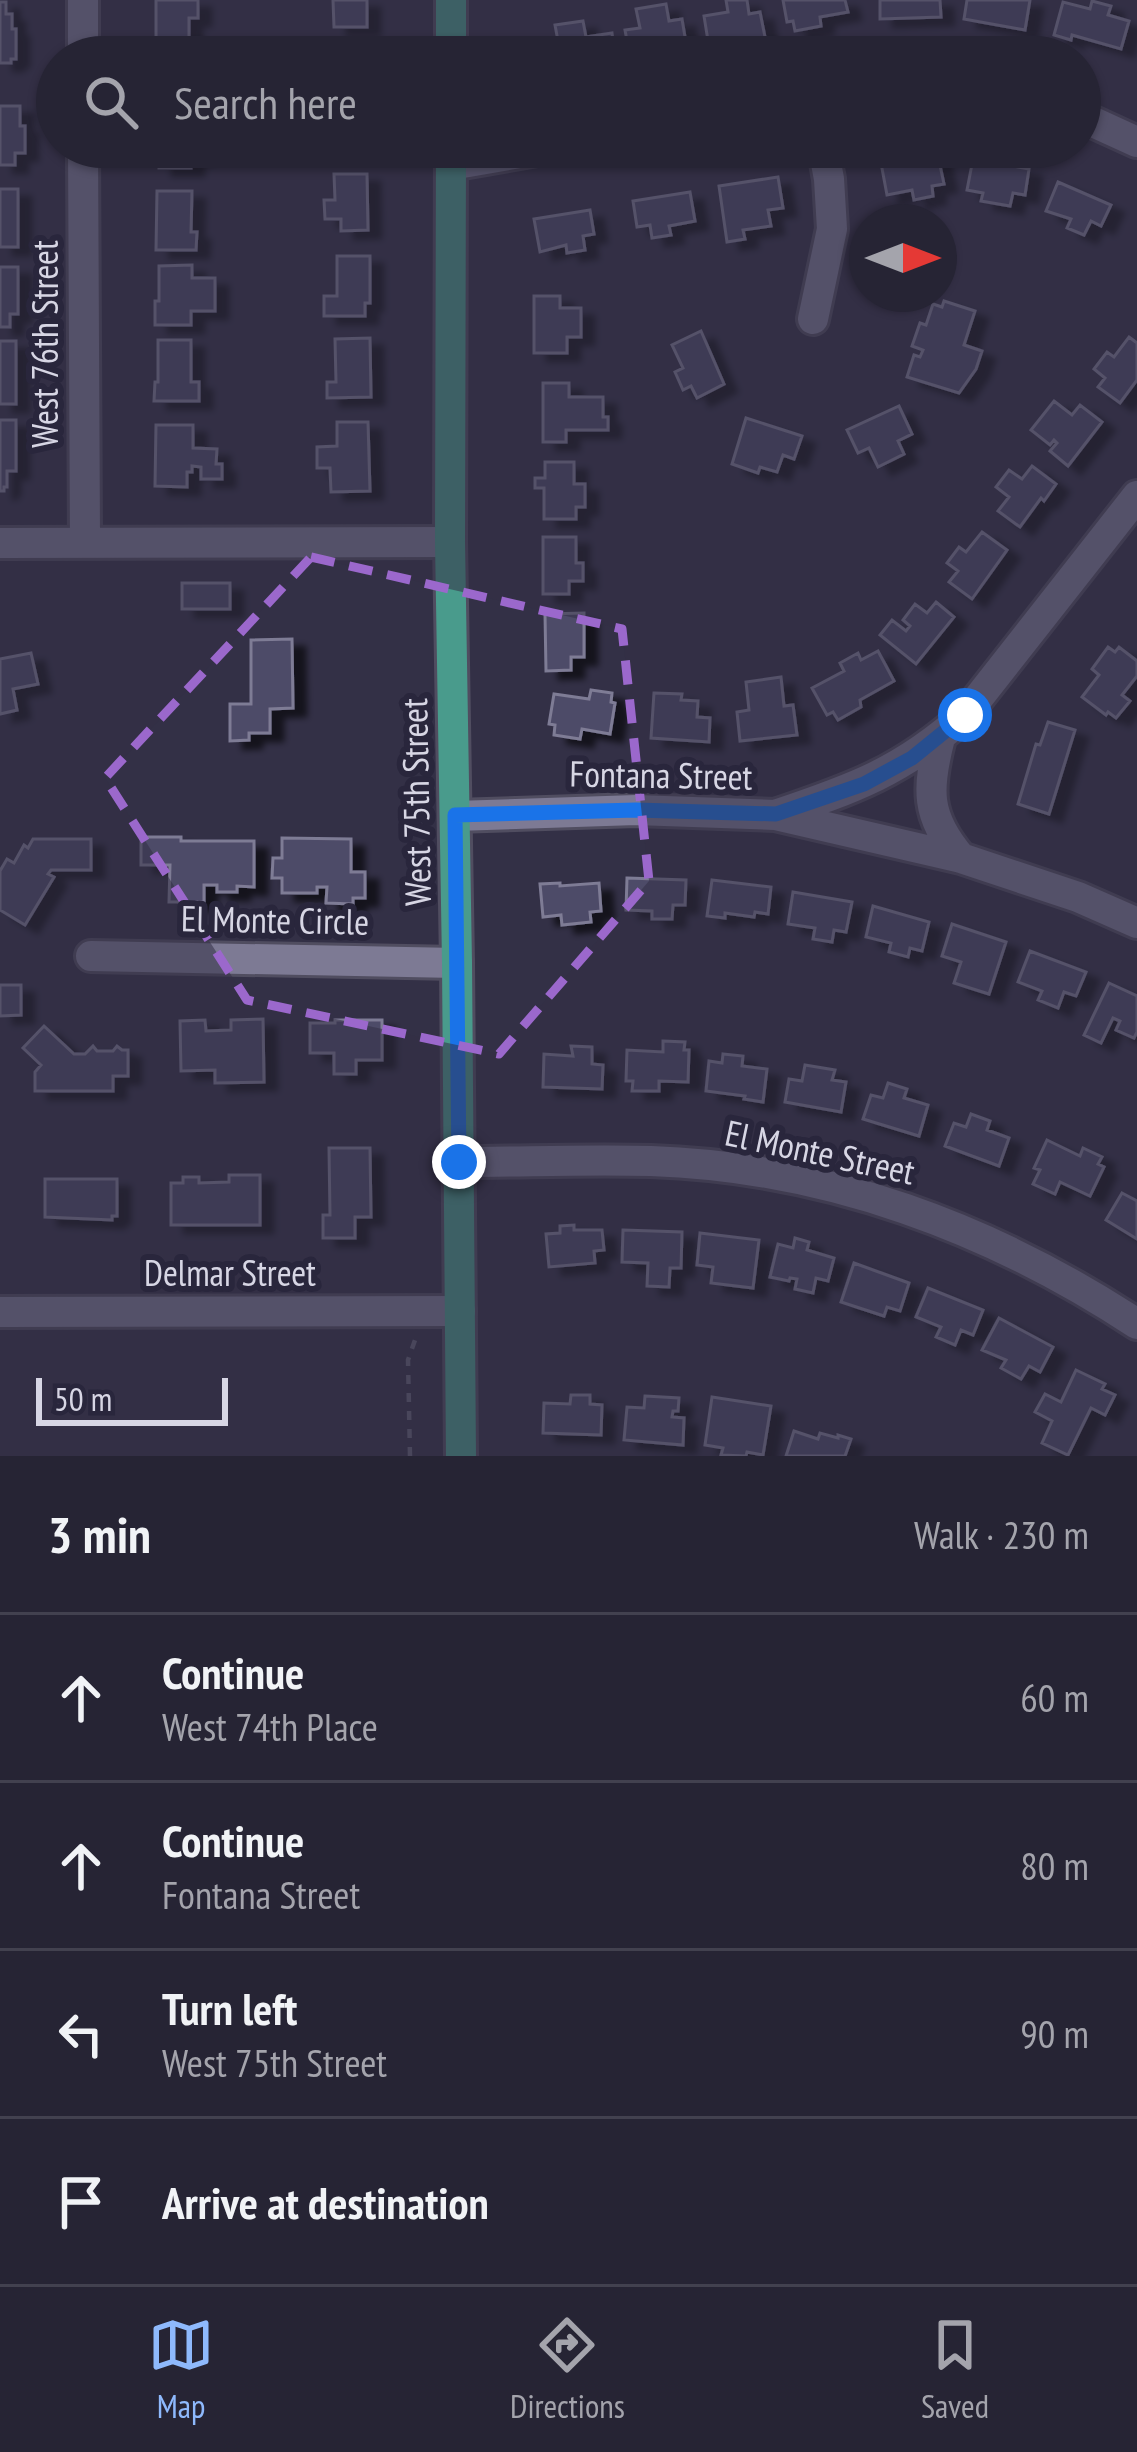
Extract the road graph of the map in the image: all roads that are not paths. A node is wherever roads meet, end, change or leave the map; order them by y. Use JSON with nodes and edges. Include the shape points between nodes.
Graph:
{"nodes":[{"id":1,"x":83,"y":0,"type":"edge"},
{"id":2,"x":451,"y":0,"type":"edge"},
{"id":3,"x":83,"y":36,"type":"edge"},
{"id":4,"x":451,"y":36,"type":"edge"},
{"id":5,"x":1101,"y":126,"type":"edge"},
{"id":6,"x":1137,"y":142,"type":"edge"},
{"id":7,"x":83,"y":168,"type":"edge"},
{"id":8,"x":452,"y":168,"type":"edge"},
{"id":9,"x":827,"y":168,"type":"edge"},
{"id":10,"x":813,"y":319,"type":"dead end"},
{"id":11,"x":1137,"y":496,"type":"edge"},
{"id":12,"x":85,"y":541,"type":"junction"},
{"id":13,"x":450,"y":542,"type":"junction"},
{"id":14,"x":0,"y":543,"type":"edge"},
{"id":15,"x":940,"y":738,"type":"junction"},
{"id":16,"x":776,"y":814,"type":"junction"},
{"id":17,"x":455,"y":815,"type":"junction"},
{"id":18,"x":961,"y":858,"type":"junction"},
{"id":19,"x":1137,"y":923,"type":"edge"},
{"id":20,"x":92,"y":956,"type":"dead end"},
{"id":21,"x":458,"y":963,"type":"junction"},
{"id":22,"x":459,"y":1162,"type":"junction"},
{"id":23,"x":460,"y":1311,"type":"junction"},
{"id":24,"x":0,"y":1312,"type":"edge"},
{"id":25,"x":1137,"y":1324,"type":"edge"},
{"id":26,"x":461,"y":1456,"type":"edge"}],
"edges":[{"from":1,"to":3,"type":"street"},
{"from":2,"to":4,"type":"main road"},
{"from":5,"to":6,"type":"street"},
{"from":7,"to":12,"type":"street","name":"West 76th Street"},
{"from":8,"to":13,"type":"main road","name":"West 75th Street"},
{"from":9,"to":10,"type":"street","via":[[832,229]]},
{"from":11,"to":15,"type":"street"},
{"from":12,"to":13,"type":"street"},
{"from":12,"to":14,"type":"street"},
{"from":13,"to":17,"type":"main road","name":"West 75th Street"},
{"from":15,"to":16,"type":"street","via":[[864,784]]},
{"from":15,"to":18,"type":"street","via":[[932,807]]},
{"from":16,"to":17,"type":"street","name":"Fontana Street"},
{"from":16,"to":18,"type":"street","name":"Fontana Street"},
{"from":17,"to":21,"type":"main road","name":"West 75th Street"},
{"from":18,"to":19,"type":"street","name":"Fontana Street"},
{"from":20,"to":21,"type":"street","name":"El Monte Circle"},
{"from":21,"to":22,"type":"main road","name":"West 75th Street"},
{"from":22,"to":23,"type":"main road","name":"West 75th Street"},
{"from":22,"to":25,"type":"street","name":"El Monte Street","via":[[652,1161],[846,1190],[1005,1247]]},
{"from":23,"to":24,"type":"street","name":"Delmar Street"},
{"from":23,"to":26,"type":"main road","name":"West 75th Street"}]}
